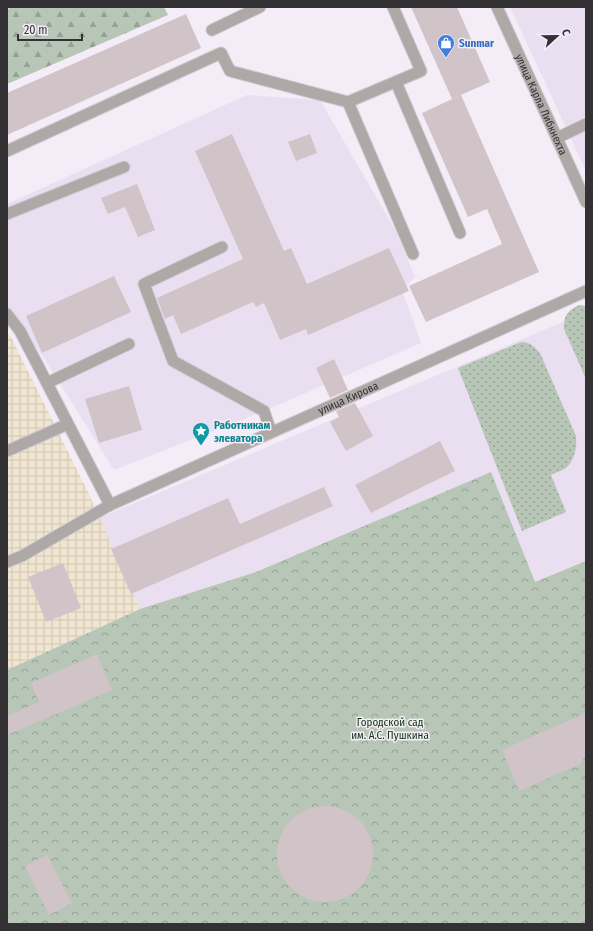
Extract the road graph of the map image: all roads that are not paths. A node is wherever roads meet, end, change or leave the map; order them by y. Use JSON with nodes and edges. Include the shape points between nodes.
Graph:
{"nodes":[{"id":1,"x":260,"y":7,"type":"edge"},
{"id":2,"x":393,"y":7,"type":"edge"},
{"id":3,"x":497,"y":7,"type":"edge"},
{"id":4,"x":212,"y":30,"type":"dead end"},
{"id":5,"x":396,"y":82,"type":"junction"},
{"id":6,"x":348,"y":102,"type":"junction"},
{"id":7,"x":586,"y":124,"type":"edge"},
{"id":8,"x":557,"y":138,"type":"junction"},
{"id":9,"x":7,"y":152,"type":"edge"},
{"id":10,"x":124,"y":167,"type":"dead end"},
{"id":11,"x":586,"y":202,"type":"edge"},
{"id":12,"x":7,"y":214,"type":"edge"},
{"id":13,"x":460,"y":234,"type":"dead end"},
{"id":14,"x":222,"y":247,"type":"dead end"},
{"id":15,"x":413,"y":254,"type":"dead end"},
{"id":16,"x":586,"y":291,"type":"edge"},
{"id":17,"x":7,"y":314,"type":"edge"},
{"id":18,"x":129,"y":344,"type":"dead end"},
{"id":19,"x":47,"y":383,"type":"junction"},
{"id":20,"x":68,"y":424,"type":"junction"},
{"id":21,"x":271,"y":432,"type":"junction"},
{"id":22,"x":7,"y":451,"type":"edge"},
{"id":23,"x":110,"y":505,"type":"junction"},
{"id":24,"x":7,"y":562,"type":"edge"}],
"edges":[{"from":1,"to":4,"type":"street"},
{"from":2,"to":5,"type":"street","via":[[421,71]]},
{"from":3,"to":8,"type":"street","name":"улица Карла Либкнехта"},
{"from":5,"to":6,"type":"street"},
{"from":5,"to":13,"type":"street"},
{"from":6,"to":9,"type":"street","via":[[230,71],[221,53]]},
{"from":6,"to":15,"type":"street"},
{"from":7,"to":8,"type":"street"},
{"from":8,"to":11,"type":"street","name":"улица Карла Либкнехта"},
{"from":10,"to":12,"type":"street"},
{"from":14,"to":21,"type":"street","via":[[144,284],[173,361],[264,411]]},
{"from":16,"to":21,"type":"street","name":"улица Кирова"},
{"from":17,"to":19,"type":"street","via":[[20,331]]},
{"from":18,"to":19,"type":"street"},
{"from":19,"to":20,"type":"street"},
{"from":20,"to":22,"type":"street"},
{"from":20,"to":23,"type":"street"},
{"from":21,"to":23,"type":"street","name":"улица Кирова"},
{"from":23,"to":24,"type":"street","name":"улица Кирова","via":[[22,556]]}]}
